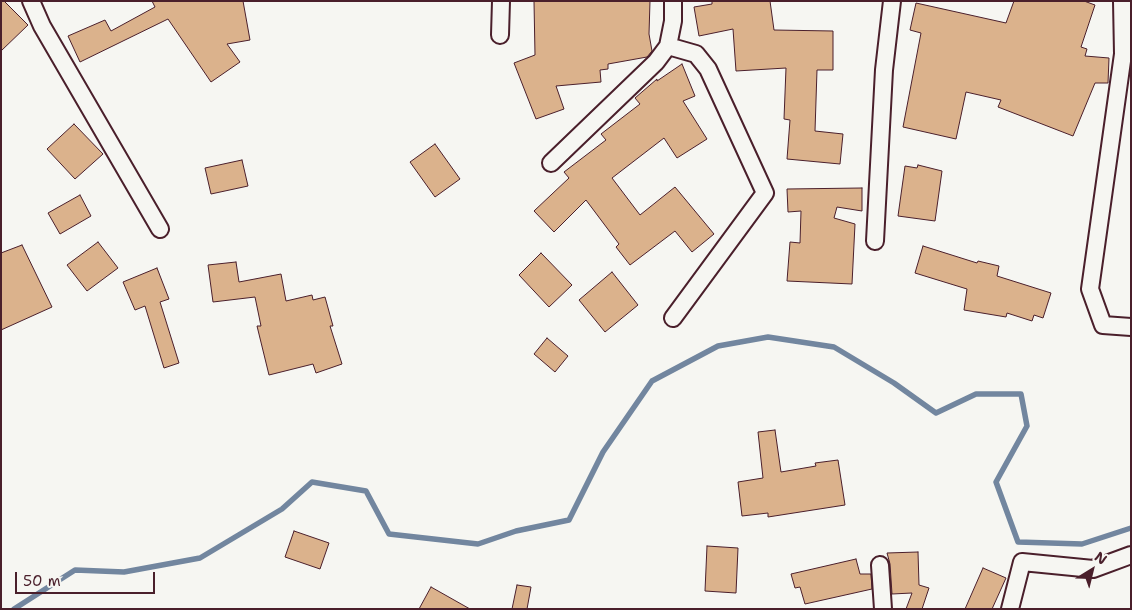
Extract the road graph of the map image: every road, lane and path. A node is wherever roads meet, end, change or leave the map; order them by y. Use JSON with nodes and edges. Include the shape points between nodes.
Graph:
{"nodes":[{"id":1,"x":31,"y":1,"type":"edge"},
{"id":2,"x":501,"y":1,"type":"edge"},
{"id":3,"x":673,"y":1,"type":"edge"},
{"id":4,"x":892,"y":1,"type":"edge"},
{"id":5,"x":1122,"y":1,"type":"edge"},
{"id":6,"x":500,"y":35,"type":"dead end"},
{"id":7,"x":668,"y":46,"type":"junction"},
{"id":8,"x":551,"y":162,"type":"dead end"},
{"id":9,"x":160,"y":229,"type":"dead end"},
{"id":10,"x":875,"y":240,"type":"dead end"},
{"id":11,"x":673,"y":318,"type":"dead end"},
{"id":12,"x":1131,"y":327,"type":"edge"},
{"id":13,"x":1131,"y":555,"type":"edge"},
{"id":14,"x":880,"y":565,"type":"dead end"},
{"id":15,"x":883,"y":609,"type":"edge"},
{"id":16,"x":1010,"y":609,"type":"edge"}],
"edges":[{"from":1,"to":9,"type":"street","via":[[42,26]]},
{"from":2,"to":6,"type":"street"},
{"from":3,"to":7,"type":"street"},
{"from":4,"to":10,"type":"street","via":[[884,70]]},
{"from":5,"to":12,"type":"street","via":[[1124,54],[1090,289],[1102,325]]},
{"from":7,"to":8,"type":"street","via":[[656,62]]},
{"from":7,"to":11,"type":"street","via":[[696,54],[708,70],[765,193]]},
{"from":13,"to":16,"type":"street","via":[[1093,569],[1022,562]]},
{"from":14,"to":15,"type":"street"}]}
